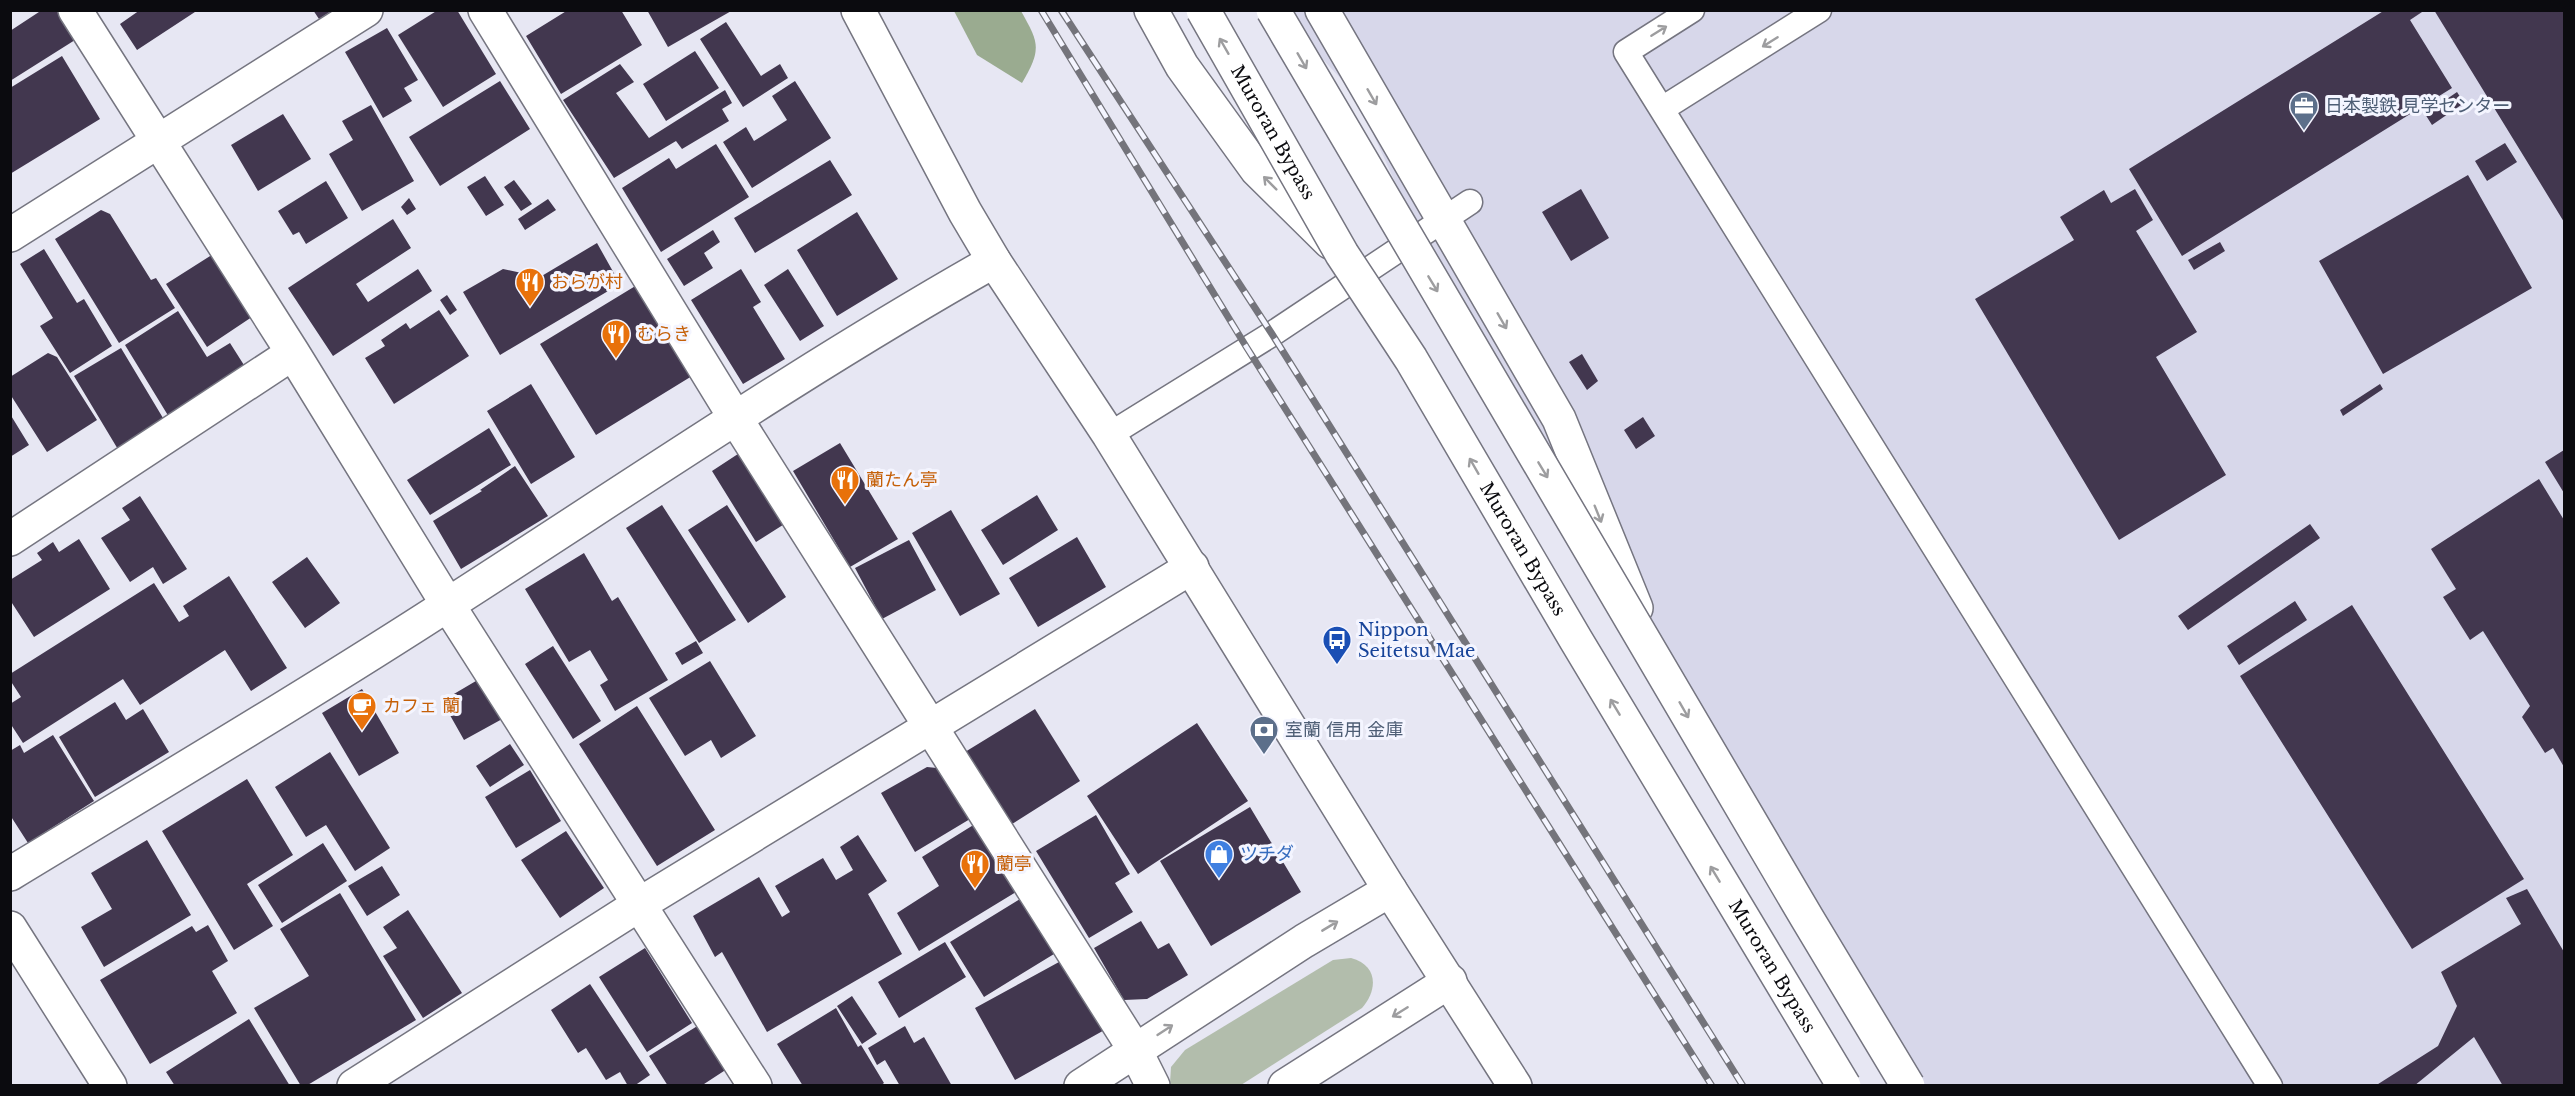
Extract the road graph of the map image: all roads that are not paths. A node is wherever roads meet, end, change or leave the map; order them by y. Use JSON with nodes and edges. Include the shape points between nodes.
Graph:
{"nodes":[{"id":1,"x":75,"y":10,"type":"edge"},
{"id":2,"x":366,"y":10,"type":"edge"},
{"id":3,"x":485,"y":10,"type":"edge"},
{"id":4,"x":858,"y":10,"type":"edge"},
{"id":5,"x":1151,"y":10,"type":"edge"},
{"id":6,"x":1203,"y":10,"type":"edge"},
{"id":7,"x":1273,"y":10,"type":"edge"},
{"id":8,"x":1322,"y":10,"type":"edge"},
{"id":9,"x":1692,"y":10,"type":"edge"},
{"id":10,"x":1819,"y":10,"type":"edge"},
{"id":11,"x":1662,"y":110,"type":"junction"},
{"id":12,"x":158,"y":141,"type":"junction"},
{"id":13,"x":1470,"y":202,"type":"dead end"},
{"id":14,"x":1444,"y":220,"type":"junction"},
{"id":15,"x":10,"y":235,"type":"edge"},
{"id":16,"x":1342,"y":254,"type":"junction"},
{"id":17,"x":994,"y":261,"type":"junction"},
{"id":18,"x":293,"y":354,"type":"junction"},
{"id":19,"x":736,"y":419,"type":"junction"},
{"id":20,"x":1109,"y":435,"type":"junction"},
{"id":21,"x":10,"y":539,"type":"edge"},
{"id":22,"x":1192,"y":567,"type":"junction"},
{"id":23,"x":448,"y":605,"type":"junction"},
{"id":24,"x":1664,"y":675,"type":"junction"},
{"id":25,"x":932,"y":728,"type":"junction"},
{"id":26,"x":10,"y":874,"type":"edge"},
{"id":27,"x":1390,"y":890,"type":"junction"},
{"id":28,"x":640,"y":904,"type":"junction"},
{"id":29,"x":10,"y":928,"type":"edge"},
{"id":30,"x":1449,"y":981,"type":"junction"},
{"id":31,"x":1135,"y":1050,"type":"junction"},
{"id":32,"x":110,"y":1086,"type":"edge"},
{"id":33,"x":354,"y":1086,"type":"edge"},
{"id":34,"x":755,"y":1086,"type":"edge"},
{"id":35,"x":1081,"y":1086,"type":"edge"},
{"id":36,"x":1153,"y":1086,"type":"edge"},
{"id":37,"x":1285,"y":1086,"type":"edge"},
{"id":38,"x":1515,"y":1086,"type":"edge"},
{"id":39,"x":1844,"y":1086,"type":"edge"},
{"id":40,"x":1908,"y":1086,"type":"edge"},
{"id":41,"x":2270,"y":1086,"type":"edge"}],
"edges":[{"from":1,"to":12,"type":"main road"},
{"from":2,"to":12,"type":"main road"},
{"from":3,"to":19,"type":"main road"},
{"from":4,"to":17,"type":"main road"},
{"from":16,"to":5,"type":"main road","one_way":true,"bridge":true,"via":[[1257,170],[1182,66]]},
{"from":16,"to":6,"type":"main road","name":"Muroran Bypass","one_way":true,"bridge":true},
{"from":7,"to":24,"type":"main road","one_way":true,"bridge":true},
{"from":8,"to":14,"type":"main road","one_way":true},
{"from":11,"to":9,"type":"lane","one_way":true,"via":[[1626,52]]},
{"from":10,"to":11,"type":"lane","one_way":true},
{"from":11,"to":41,"type":"lane"},
{"from":12,"to":15,"type":"main road"},
{"from":12,"to":18,"type":"main road"},
{"from":13,"to":14,"type":"lane"},
{"from":14,"to":20,"type":"lane","via":[[1272,334]]},
{"from":14,"to":24,"type":"main road","one_way":true,"via":[[1559,418]]},
{"from":39,"to":16,"type":"main road","name":"Muroran Bypass","one_way":true,"bridge":true,"via":[[1581,650],[1411,358]]},
{"from":17,"to":19,"type":"main road"},
{"from":17,"to":20,"type":"main road"},
{"from":18,"to":21,"type":"main road"},
{"from":18,"to":23,"type":"main road"},
{"from":19,"to":23,"type":"main road"},
{"from":19,"to":25,"type":"main road"},
{"from":20,"to":22,"type":"main road"},
{"from":22,"to":25,"type":"main road"},
{"from":22,"to":27,"type":"main road"},
{"from":23,"to":26,"type":"main road"},
{"from":23,"to":28,"type":"main road"},
{"from":24,"to":40,"type":"main road","one_way":true,"bridge":true},
{"from":25,"to":28,"type":"main road"},
{"from":25,"to":31,"type":"main road"},
{"from":27,"to":30,"type":"main road"},
{"from":31,"to":27,"type":"main road","one_way":true},
{"from":28,"to":33,"type":"main road"},
{"from":28,"to":34,"type":"main road"},
{"from":29,"to":32,"type":"main road"},
{"from":30,"to":37,"type":"main road","one_way":true},
{"from":30,"to":38,"type":"main road"},
{"from":31,"to":35,"type":"main road"},
{"from":31,"to":36,"type":"main road"}]}
